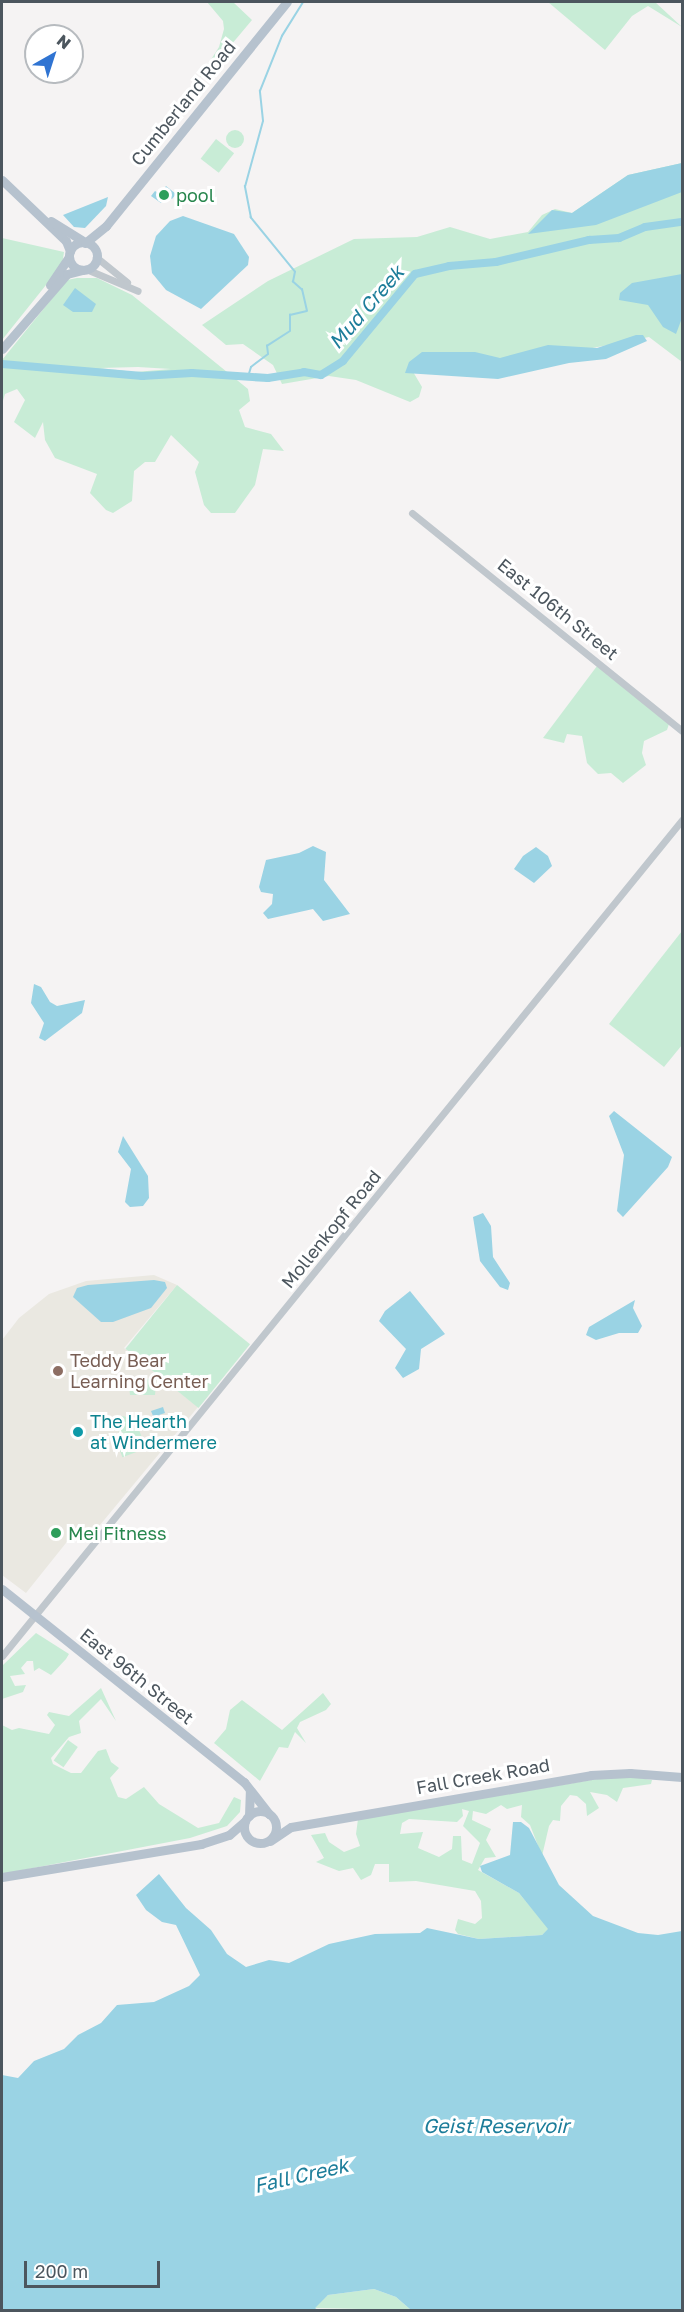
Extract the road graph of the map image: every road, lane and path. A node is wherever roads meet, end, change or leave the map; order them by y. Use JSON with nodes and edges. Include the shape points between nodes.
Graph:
{"nodes":[{"id":1,"x":287,"y":2,"type":"edge"},
{"id":2,"x":2,"y":180,"type":"edge"},
{"id":3,"x":32,"y":208,"type":"junction"},
{"id":4,"x":106,"y":226,"type":"junction"},
{"id":5,"x":85,"y":242,"type":"junction"},
{"id":6,"x":69,"y":254,"type":"junction"},
{"id":7,"x":96,"y":255,"type":"junction"},
{"id":8,"x":84,"y":269,"type":"junction"},
{"id":9,"x":44,"y":298,"type":"junction"},
{"id":10,"x":2,"y":349,"type":"edge"},
{"id":11,"x":412,"y":513,"type":"dead end"},
{"id":12,"x":682,"y":731,"type":"edge"},
{"id":13,"x":682,"y":820,"type":"edge"},
{"id":14,"x":2,"y":1589,"type":"edge"},
{"id":15,"x":34,"y":1615,"type":"junction"},
{"id":16,"x":2,"y":1656,"type":"edge"},
{"id":17,"x":682,"y":1777,"type":"edge"},
{"id":18,"x":250,"y":1790,"type":"junction"},
{"id":19,"x":271,"y":1816,"type":"junction"},
{"id":20,"x":247,"y":1818,"type":"junction"},
{"id":21,"x":291,"y":1827,"type":"junction"},
{"id":22,"x":229,"y":1835,"type":"junction"},
{"id":23,"x":270,"y":1841,"type":"junction"},
{"id":24,"x":253,"y":1842,"type":"junction"},
{"id":25,"x":2,"y":1877,"type":"edge"}],
"edges":[{"from":1,"to":4,"type":"main road","name":"Cumberland Road"},
{"from":2,"to":3,"type":"main road"},
{"from":3,"to":5,"type":"main road"},
{"from":3,"to":6,"type":"main road","via":[[66,241]]},
{"from":4,"to":5,"type":"main road","name":"Cumberland Road"},
{"from":4,"to":7,"type":"main road","name":"Cumberland Road"},
{"from":5,"to":6,"type":"main road","name":"Cumberland Road"},
{"from":5,"to":7,"type":"main road"},
{"from":6,"to":8,"type":"main road","via":[[72,264]]},
{"from":6,"to":9,"type":"main road"},
{"from":7,"to":8,"type":"main road","name":"Cumberland Road"},
{"from":7,"to":8,"type":"street","via":[[138,291]]},
{"from":8,"to":9,"type":"main road","via":[[67,274]]},
{"from":9,"to":10,"type":"main road"},
{"from":11,"to":12,"type":"street","name":"East 106th Street"},
{"from":13,"to":15,"type":"street","name":"Mollenkopf Road"},
{"from":14,"to":15,"type":"main road","name":"East 96th Street"},
{"from":15,"to":16,"type":"street","name":"Mollenkopf Road"},
{"from":15,"to":18,"type":"main road","name":"East 96th Street"},
{"from":17,"to":21,"type":"main road","name":"Fall Creek Road","via":[[591,1775]]},
{"from":18,"to":19,"type":"main road","name":"East 96th Street"},
{"from":18,"to":20,"type":"main road"},
{"from":19,"to":20,"type":"main road","via":[[257,1811]]},
{"from":19,"to":21,"type":"main road"},
{"from":19,"to":23,"type":"main road","via":[[276,1832]]},
{"from":20,"to":22,"type":"main road"},
{"from":20,"to":24,"type":"main road","via":[[246,1835]]},
{"from":21,"to":23,"type":"main road","name":"Fall Creek Road"},
{"from":22,"to":24,"type":"main road"},
{"from":22,"to":25,"type":"main road","via":[[201,1844]]},
{"from":23,"to":24,"type":"main road"}]}
